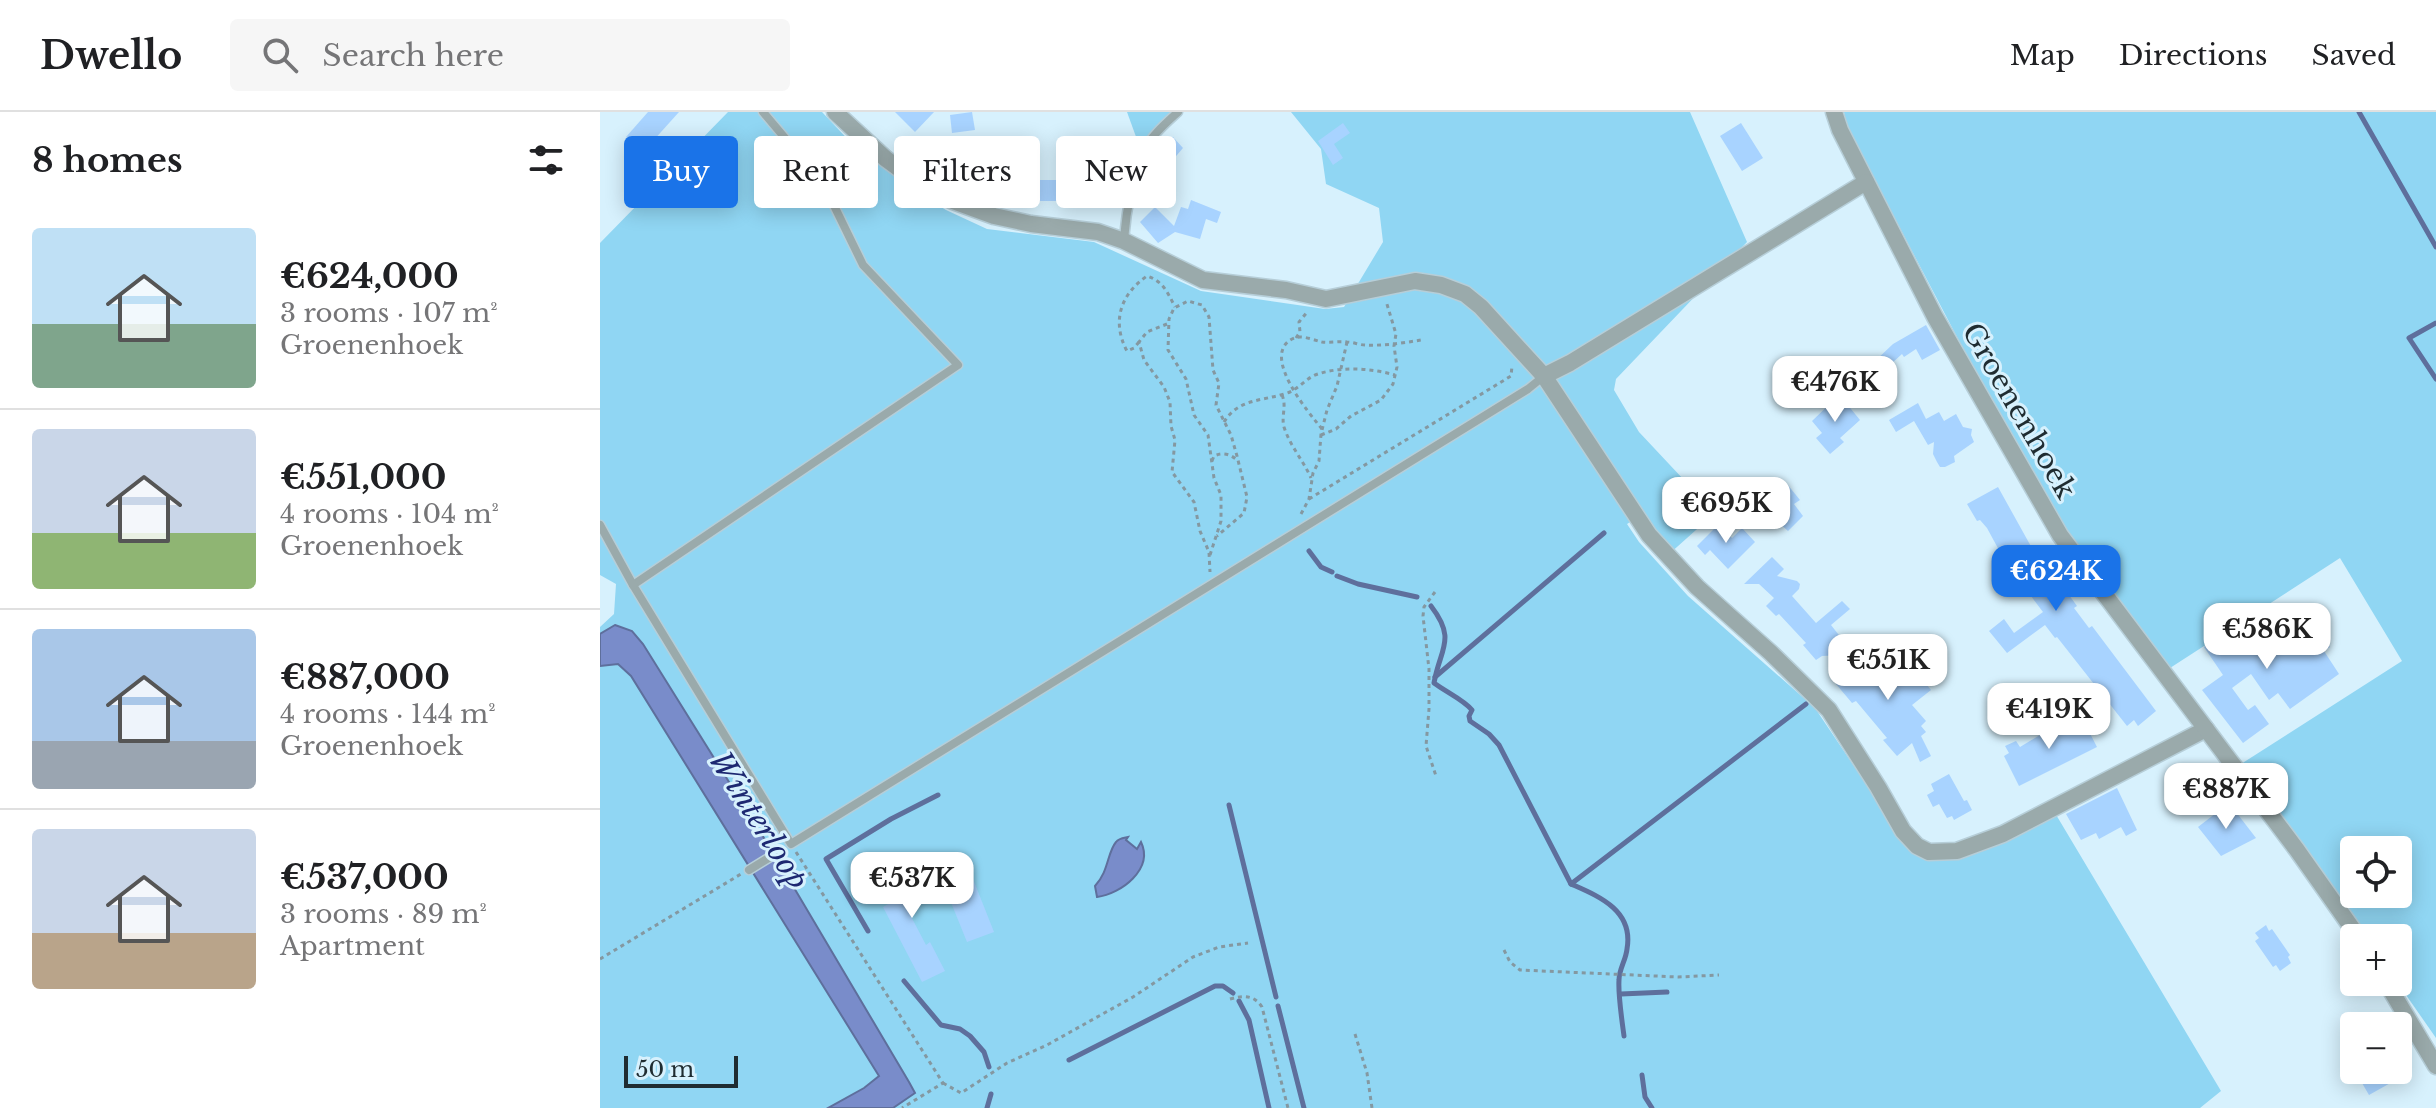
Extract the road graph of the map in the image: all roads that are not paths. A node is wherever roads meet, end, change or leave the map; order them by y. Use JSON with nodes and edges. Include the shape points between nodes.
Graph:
{"nodes":[{"id":1,"x":763,"y":112,"type":"edge"},
{"id":2,"x":835,"y":112,"type":"edge"},
{"id":3,"x":1178,"y":112,"type":"edge"},
{"id":4,"x":1834,"y":112,"type":"edge"},
{"id":5,"x":1866,"y":182,"type":"junction"},
{"id":6,"x":1124,"y":241,"type":"junction"},
{"id":7,"x":1544,"y":376,"type":"junction"},
{"id":8,"x":600,"y":525,"type":"edge"},
{"id":9,"x":633,"y":585,"type":"junction"},
{"id":10,"x":2206,"y":729,"type":"junction"},
{"id":11,"x":775,"y":854,"type":"dead end"},
{"id":12,"x":749,"y":870,"type":"road end"},
{"id":13,"x":2349,"y":924,"type":"edge"},
{"id":14,"x":2394,"y":996,"type":"edge"},
{"id":15,"x":2436,"y":1066,"type":"edge"}],
"edges":[{"from":1,"to":9,"type":"lane","via":[[823,183],[863,265],[958,365]]},
{"from":2,"to":6,"type":"street","via":[[920,184],[953,201],[994,216]]},
{"from":3,"to":6,"type":"lane","via":[[1140,160]]},
{"from":4,"to":5,"type":"street","name":"Groenenhoek"},
{"from":5,"to":7,"type":"street"},
{"from":5,"to":10,"type":"street","name":"Groenenhoek","via":[[1935,317],[2060,535]]},
{"from":6,"to":7,"type":"street","via":[[1203,280],[1326,299],[1415,281],[1441,285],[1481,307]]},
{"from":7,"to":9,"type":"lane","via":[[791,844]]},
{"from":7,"to":10,"type":"street","via":[[1649,535],[1829,710],[1917,846],[1946,853],[2003,834]]},
{"from":8,"to":9,"type":"lane"},
{"from":10,"to":13,"type":"street","name":"Groenenhoek"},
{"from":11,"to":12,"type":"lane"},
{"from":14,"to":15,"type":"street"}]}
